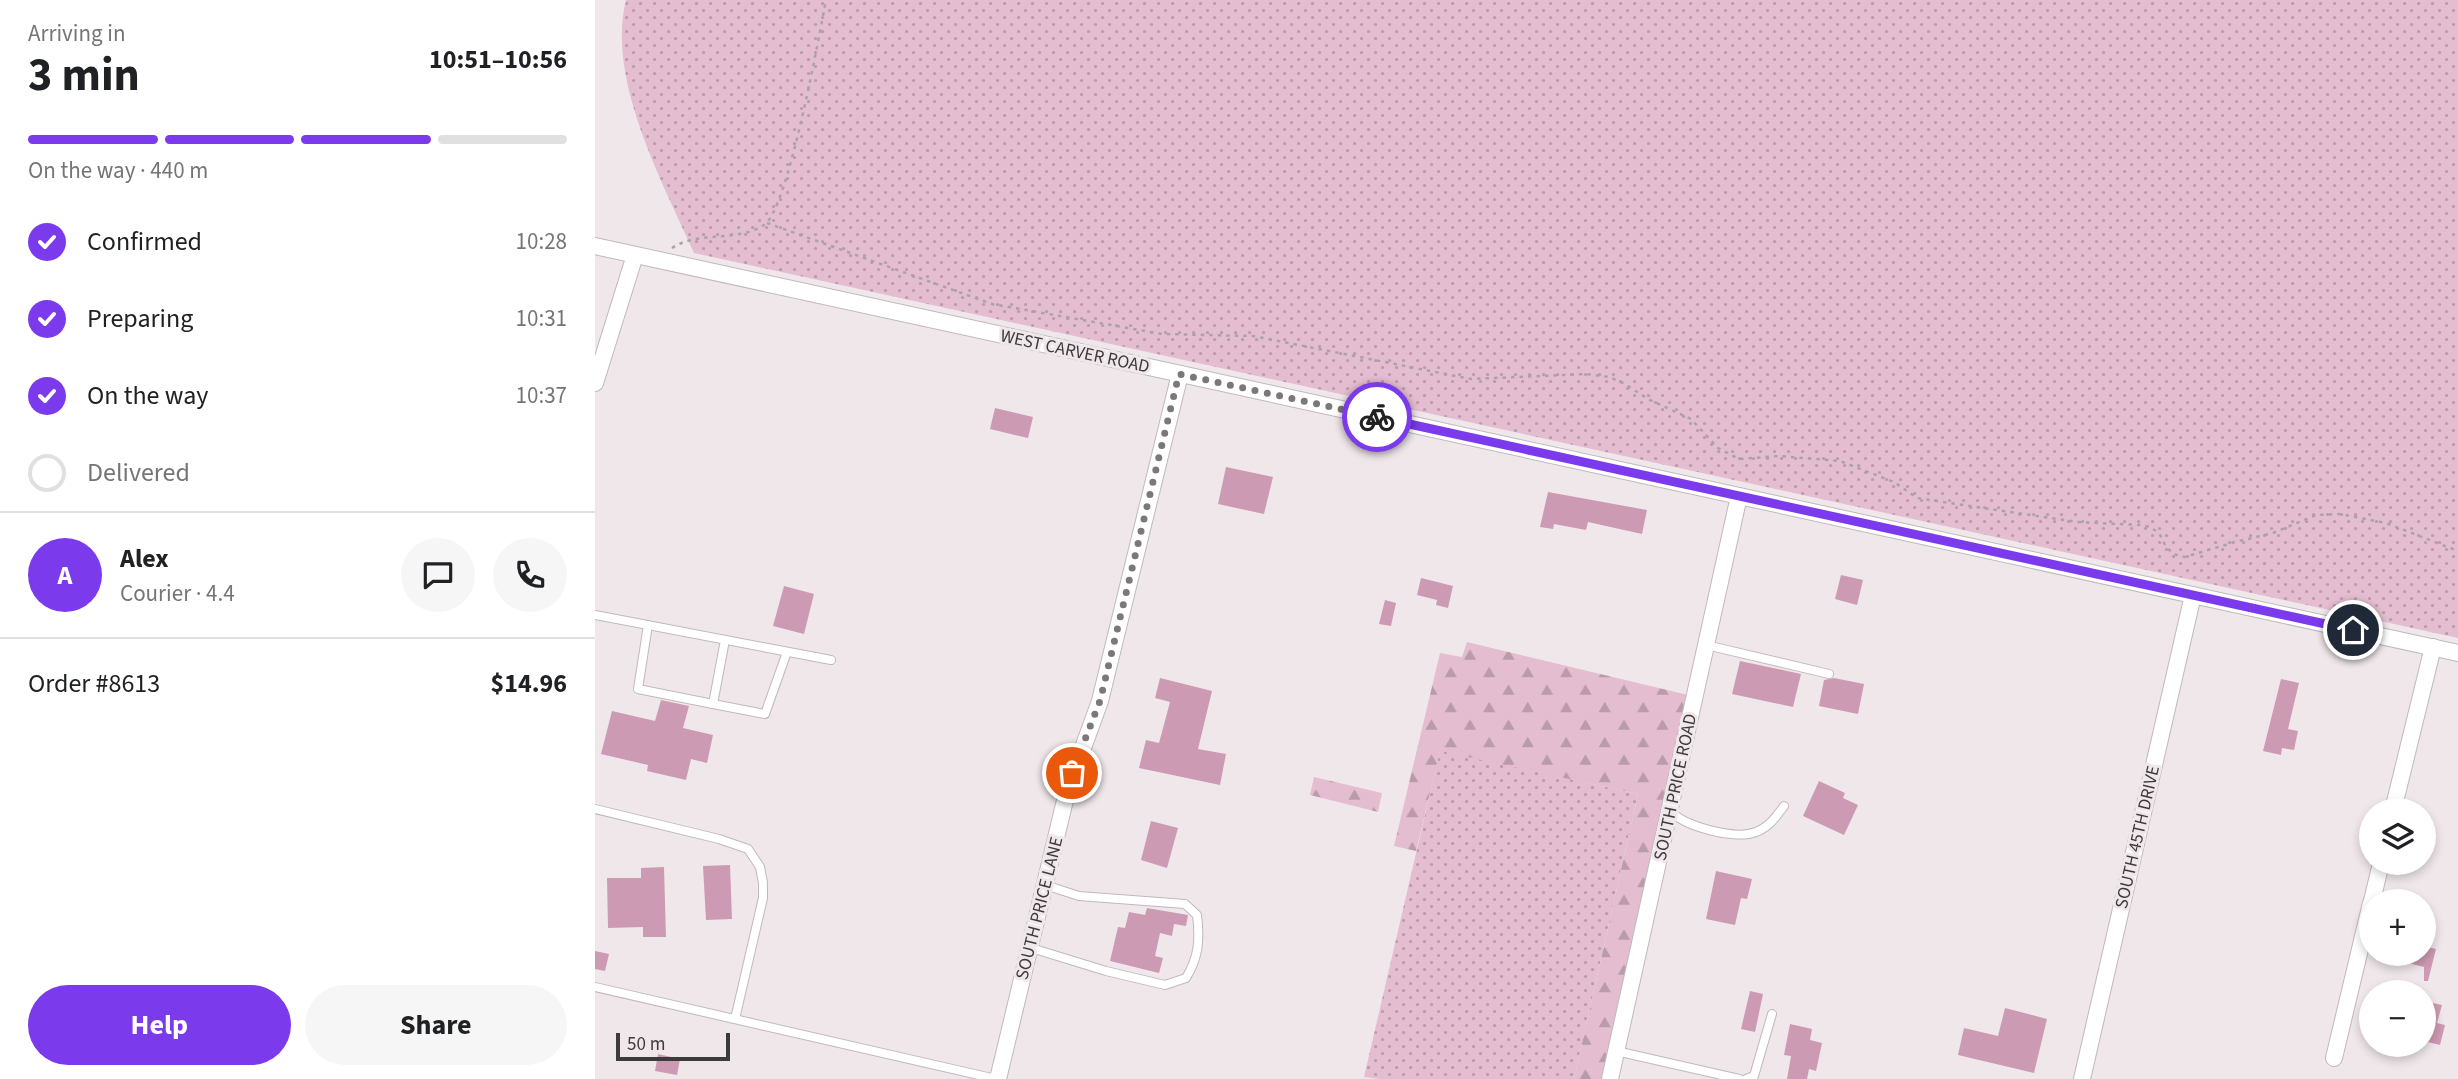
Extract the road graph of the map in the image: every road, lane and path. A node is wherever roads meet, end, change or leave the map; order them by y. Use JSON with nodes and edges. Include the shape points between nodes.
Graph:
{"nodes":[{"id":1,"x":826,"y":0,"type":"edge"},
{"id":2,"x":767,"y":223,"type":"junction"},
{"id":3,"x":595,"y":246,"type":"edge"},
{"id":4,"x":635,"y":255,"type":"junction"},
{"id":5,"x":655,"y":259,"type":"junction"},
{"id":6,"x":595,"y":383,"type":"edge"},
{"id":7,"x":1177,"y":385,"type":"junction"},
{"id":8,"x":1739,"y":496,"type":"junction"},
{"id":9,"x":2458,"y":551,"type":"edge"},
{"id":10,"x":2193,"y":595,"type":"junction"},
{"id":11,"x":595,"y":615,"type":"edge"},
{"id":12,"x":648,"y":625,"type":"junction"},
{"id":13,"x":725,"y":640,"type":"junction"},
{"id":14,"x":1706,"y":645,"type":"junction"},
{"id":15,"x":2433,"y":647,"type":"junction"},
{"id":16,"x":787,"y":652,"type":"junction"},
{"id":17,"x":2458,"y":653,"type":"edge"},
{"id":18,"x":831,"y":660,"type":"dead end"},
{"id":19,"x":1829,"y":674,"type":"dead end"},
{"id":20,"x":713,"y":704,"type":"junction"},
{"id":21,"x":2396,"y":798,"type":"edge"},
{"id":22,"x":1784,"y":806,"type":"dead end"},
{"id":23,"x":595,"y":809,"type":"edge"},
{"id":24,"x":1669,"y":810,"type":"junction"},
{"id":25,"x":1045,"y":885,"type":"junction"},
{"id":26,"x":1028,"y":947,"type":"junction"},
{"id":27,"x":2359,"y":955,"type":"edge"},
{"id":28,"x":595,"y":987,"type":"edge"},
{"id":29,"x":1772,"y":1014,"type":"dead end"},
{"id":30,"x":735,"y":1019,"type":"junction"},
{"id":31,"x":1616,"y":1051,"type":"junction"},
{"id":32,"x":2334,"y":1058,"type":"dead end"},
{"id":33,"x":997,"y":1079,"type":"edge"},
{"id":34,"x":1610,"y":1079,"type":"edge"},
{"id":35,"x":1739,"y":1079,"type":"edge"},
{"id":36,"x":1746,"y":1079,"type":"edge"},
{"id":37,"x":2082,"y":1079,"type":"edge"}],
"edges":[{"from":1,"to":2,"type":"path","via":[[793,159]]},
{"from":2,"to":5,"type":"path","via":[[747,234],[681,241]]},
{"from":2,"to":9,"type":"path","via":[[992,304],[1162,334],[1254,336],[1471,379],[1609,377],[1691,419],[1718,448],[1739,459],[1779,456],[1840,461],[1894,482],[1917,498],[2077,522],[2151,527],[2173,554],[2185,557],[2273,533],[2316,514],[2386,523]]},
{"from":3,"to":4,"type":"street","name":"WEST CARVER ROAD"},
{"from":4,"to":5,"type":"street","name":"WEST CARVER ROAD"},
{"from":4,"to":6,"type":"street"},
{"from":5,"to":7,"type":"street","name":"WEST CARVER ROAD"},
{"from":7,"to":8,"type":"street","name":"WEST CARVER ROAD"},
{"from":7,"to":25,"type":"street","name":"SOUTH PRICE LANE","via":[[1100,701],[1072,773]]},
{"from":8,"to":10,"type":"street","name":"WEST CARVER ROAD"},
{"from":8,"to":14,"type":"street","name":"SOUTH PRICE ROAD"},
{"from":10,"to":15,"type":"street","name":"WEST CARVER ROAD"},
{"from":10,"to":37,"type":"street","name":"SOUTH 45TH DRIVE"},
{"from":11,"to":12,"type":"lane"},
{"from":12,"to":13,"type":"lane"},
{"from":12,"to":20,"type":"lane","via":[[638,689]]},
{"from":13,"to":16,"type":"lane"},
{"from":13,"to":20,"type":"lane"},
{"from":14,"to":19,"type":"lane"},
{"from":14,"to":24,"type":"street","name":"SOUTH PRICE ROAD"},
{"from":15,"to":17,"type":"street","name":"WEST CARVER ROAD"},
{"from":15,"to":21,"type":"street"},
{"from":16,"to":18,"type":"lane"},
{"from":16,"to":20,"type":"lane","via":[[765,715]]},
{"from":22,"to":24,"type":"lane","via":[[1771,823],[1755,833],[1733,834],[1691,825]]},
{"from":23,"to":30,"type":"lane","via":[[719,839],[748,849],[755,857],[764,883],[763,898]]},
{"from":24,"to":31,"type":"street","name":"SOUTH PRICE ROAD"},
{"from":25,"to":26,"type":"street","name":"SOUTH PRICE LANE"},
{"from":25,"to":26,"type":"lane","via":[[1079,896],[1185,904],[1198,915],[1195,964],[1186,978],[1165,985]]},
{"from":26,"to":33,"type":"street","name":"SOUTH PRICE LANE"},
{"from":27,"to":32,"type":"street"},
{"from":28,"to":30,"type":"lane"},
{"from":29,"to":36,"type":"lane","via":[[1754,1076]]},
{"from":30,"to":33,"type":"lane"},
{"from":31,"to":34,"type":"street","name":"SOUTH PRICE ROAD"},
{"from":31,"to":35,"type":"lane"}]}
